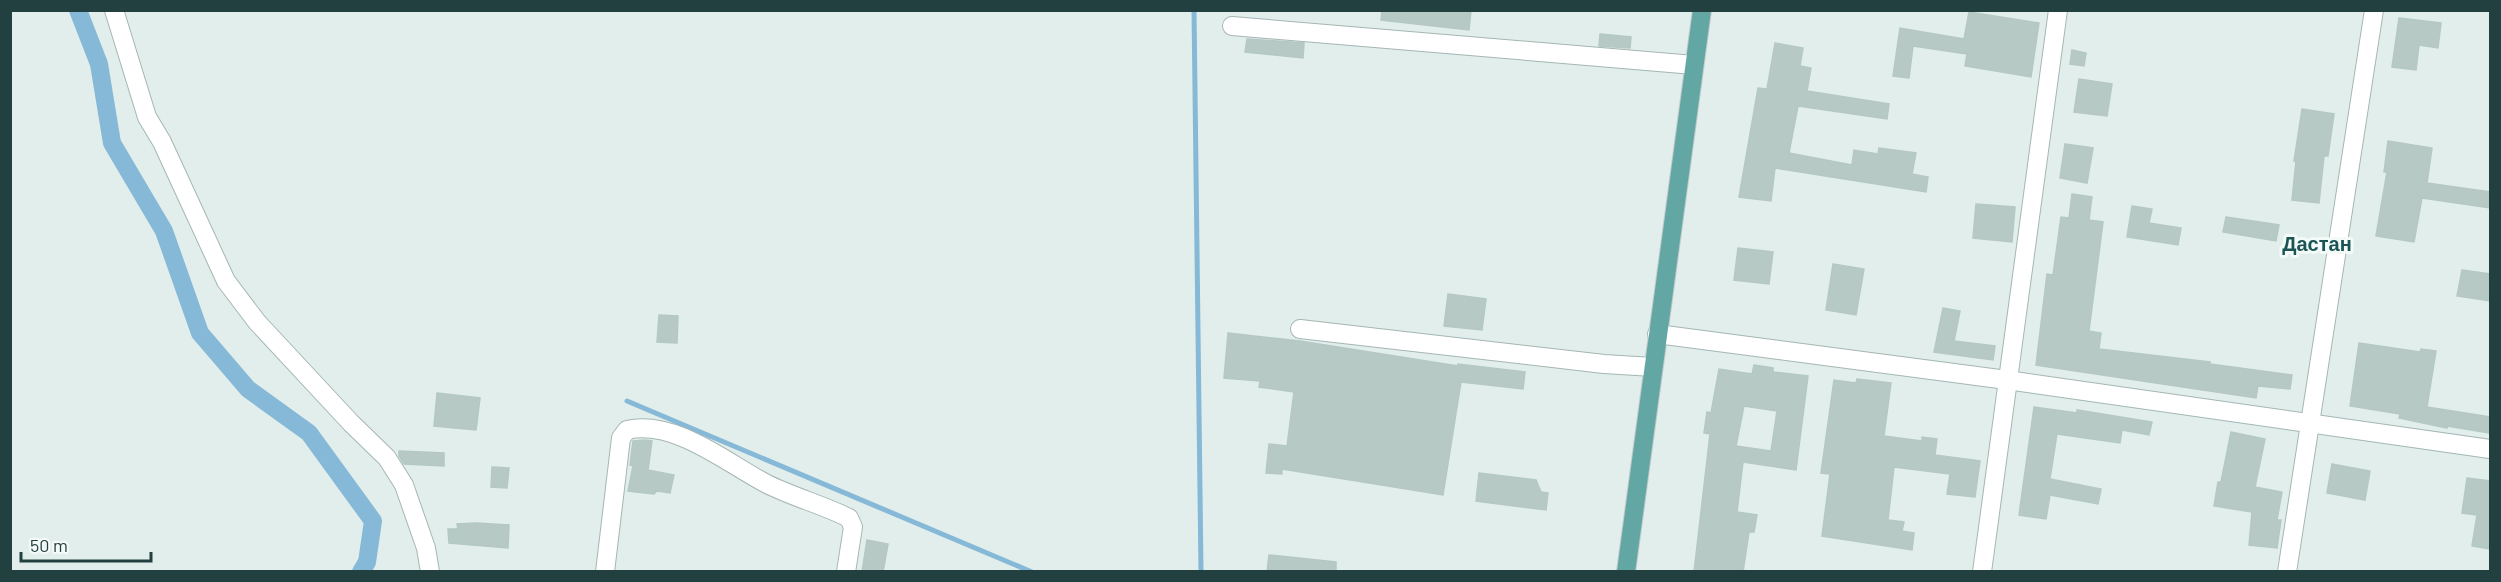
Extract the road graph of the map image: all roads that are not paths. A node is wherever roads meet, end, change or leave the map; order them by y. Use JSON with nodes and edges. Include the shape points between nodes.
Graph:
{"nodes":[{"id":1,"x":114,"y":10,"type":"edge"},
{"id":2,"x":1702,"y":10,"type":"edge"},
{"id":3,"x":2058,"y":10,"type":"edge"},
{"id":4,"x":2374,"y":10,"type":"edge"},
{"id":5,"x":1232,"y":26,"type":"dead end"},
{"id":6,"x":1694,"y":65,"type":"junction"},
{"id":7,"x":1300,"y":329,"type":"dead end"},
{"id":8,"x":1657,"y":333,"type":"junction"},
{"id":9,"x":1653,"y":367,"type":"junction"},
{"id":10,"x":2007,"y":380,"type":"junction"},
{"id":11,"x":2309,"y":423,"type":"junction"},
{"id":12,"x":2490,"y":449,"type":"edge"},
{"id":13,"x":430,"y":572,"type":"edge"},
{"id":14,"x":605,"y":572,"type":"edge"},
{"id":15,"x":846,"y":572,"type":"edge"},
{"id":16,"x":1626,"y":572,"type":"edge"},
{"id":17,"x":1982,"y":572,"type":"edge"},
{"id":18,"x":2287,"y":572,"type":"edge"}],
"edges":[{"from":1,"to":13,"type":"street","via":[[147,117],[226,281],[257,322],[387,458],[404,485],[426,548]]},
{"from":2,"to":6,"type":"main road"},
{"from":3,"to":10,"type":"street"},
{"from":4,"to":11,"type":"street"},
{"from":5,"to":6,"type":"street"},
{"from":6,"to":8,"type":"main road"},
{"from":7,"to":9,"type":"street"},
{"from":8,"to":9,"type":"main road"},
{"from":8,"to":10,"type":"street"},
{"from":9,"to":16,"type":"main road"},
{"from":10,"to":11,"type":"street"},
{"from":10,"to":17,"type":"street"},
{"from":11,"to":12,"type":"street"},
{"from":11,"to":18,"type":"street"},
{"from":14,"to":15,"type":"street","via":[[621,438],[627,429],[634,428],[659,430],[696,444],[768,485],[849,518],[853,527]]}]}
